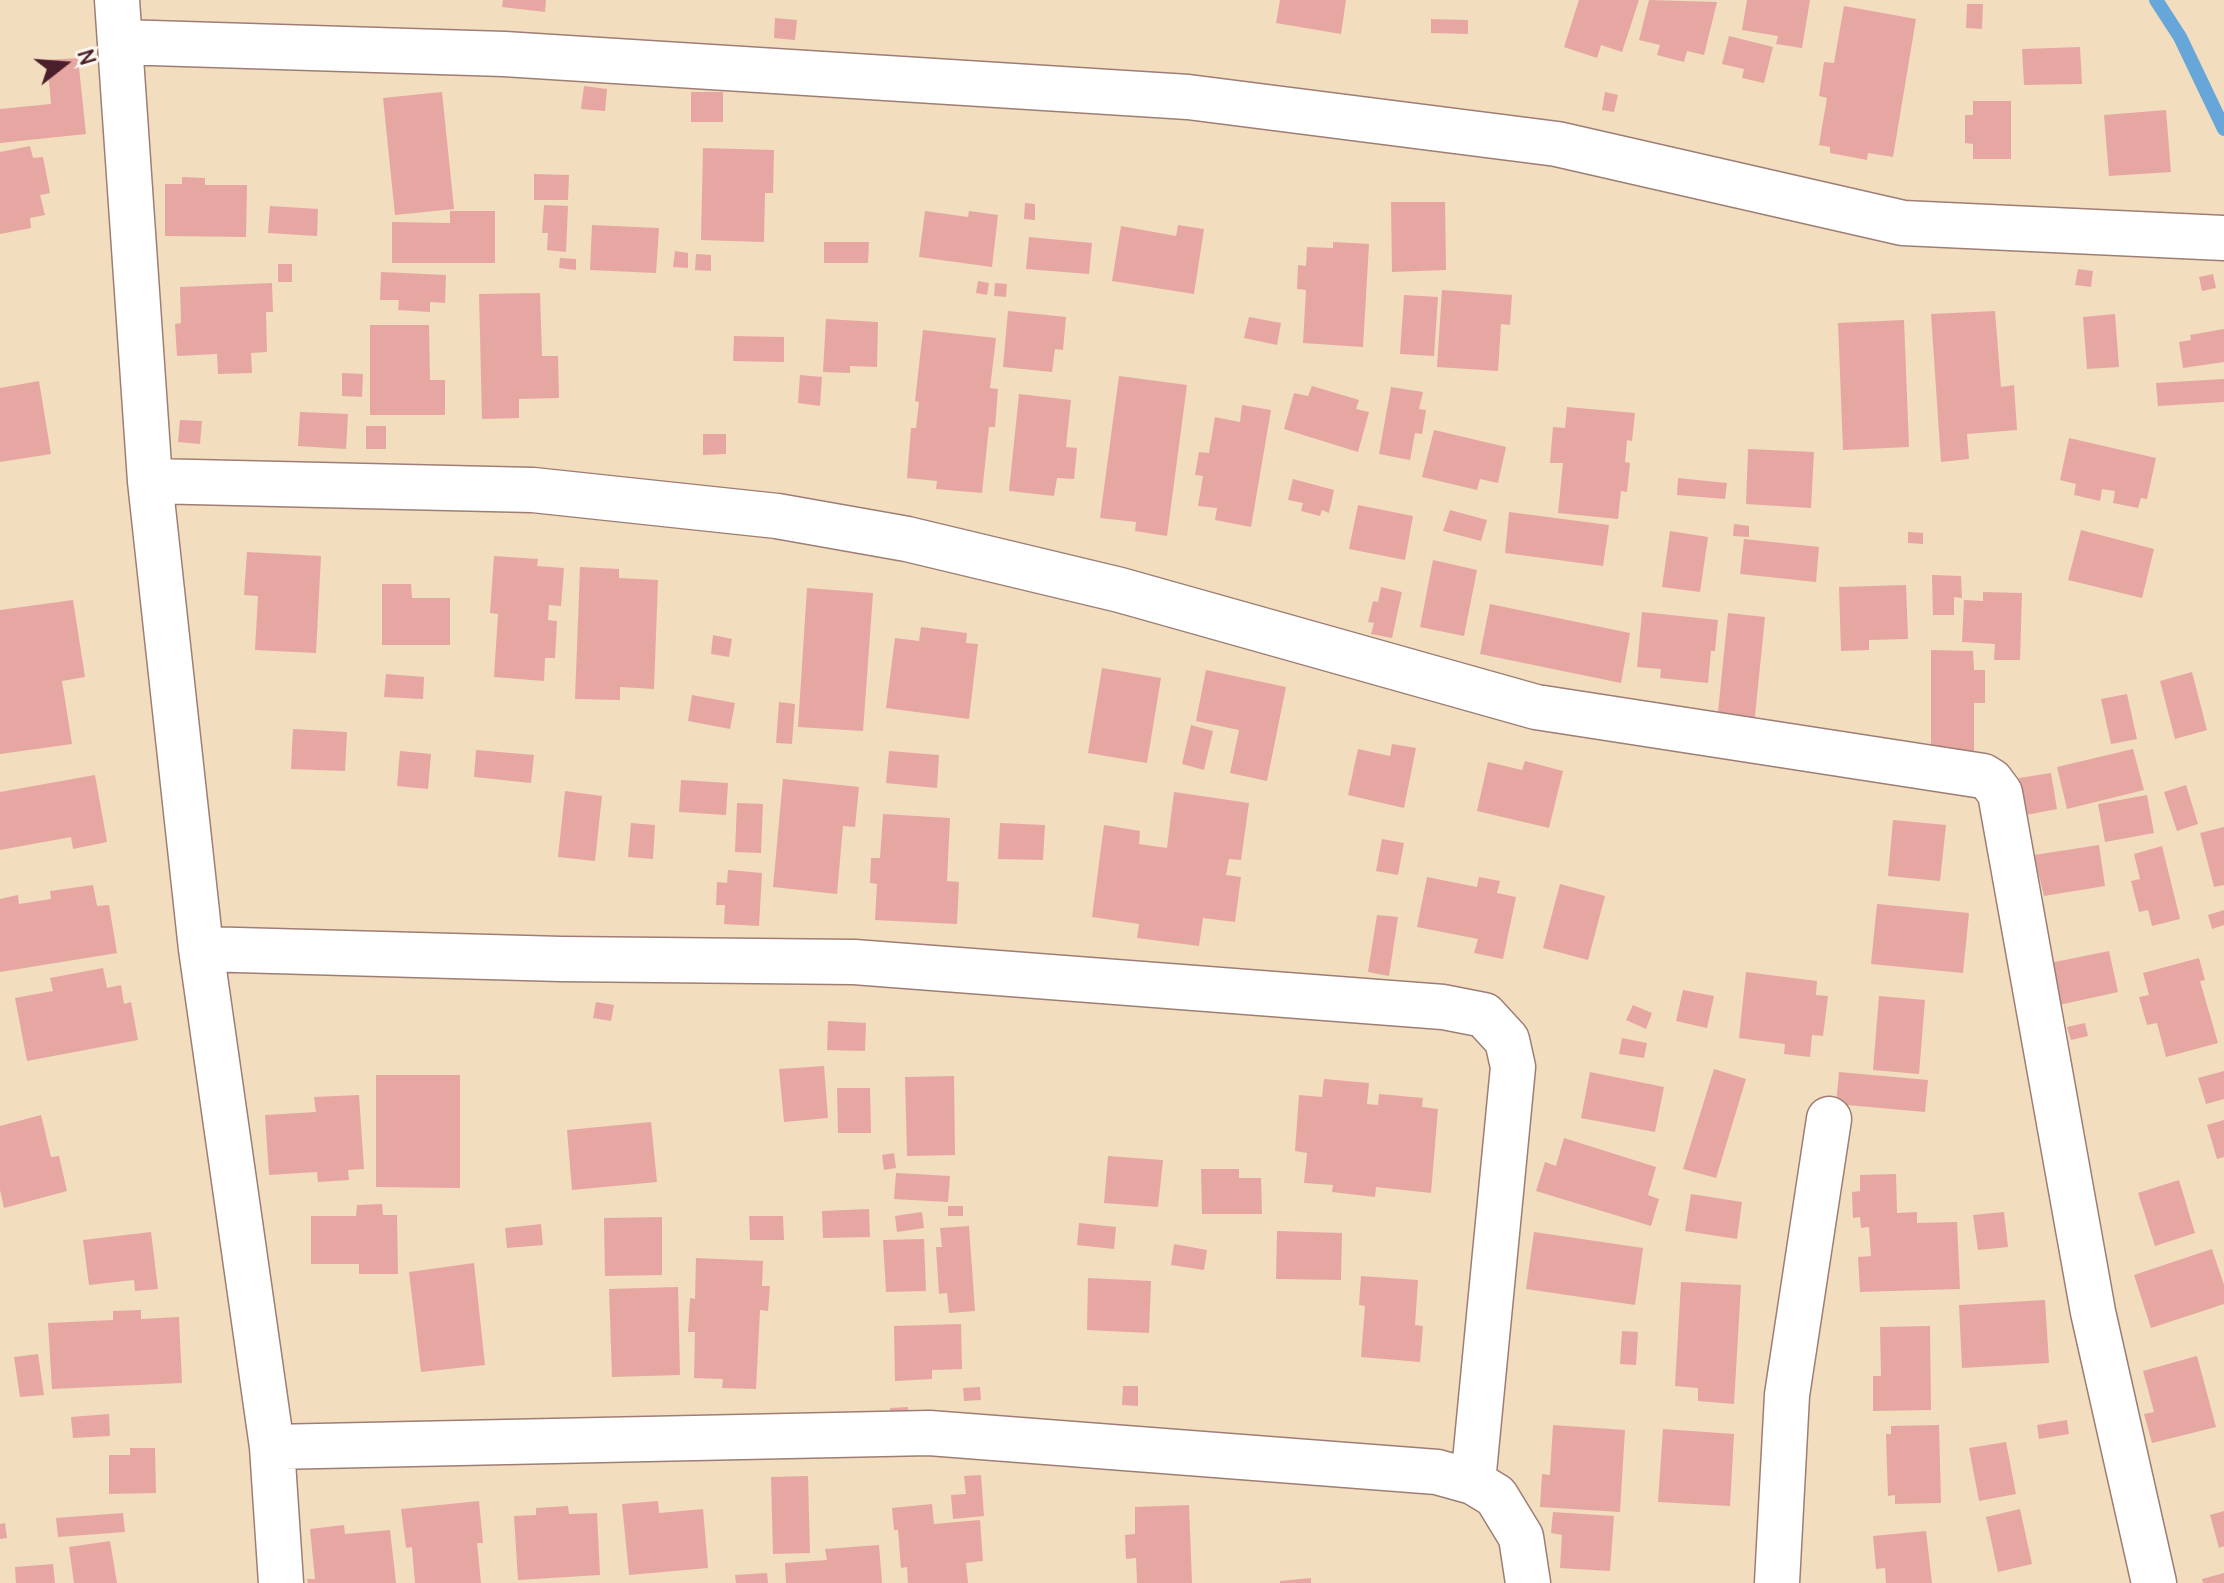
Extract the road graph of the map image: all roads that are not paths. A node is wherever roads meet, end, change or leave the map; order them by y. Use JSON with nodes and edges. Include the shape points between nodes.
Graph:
{"nodes":[{"id":1,"x":119,"y":21,"type":"edge"},
{"id":2,"x":2224,"y":238,"type":"edge"},
{"id":3,"x":150,"y":481,"type":"junction"},
{"id":4,"x":201,"y":949,"type":"junction"},
{"id":5,"x":1829,"y":1119,"type":"dead end"},
{"id":6,"x":272,"y":1447,"type":"junction"},
{"id":7,"x":1473,"y":1482,"type":"junction"},
{"id":8,"x":281,"y":1583,"type":"edge"},
{"id":9,"x":1528,"y":1583,"type":"edge"},
{"id":10,"x":1777,"y":1583,"type":"edge"},
{"id":11,"x":2154,"y":1583,"type":"edge"}],
"edges":[{"from":1,"to":2,"type":"street","via":[[504,54],[1188,97],[1557,144],[1903,223]]},
{"from":1,"to":3,"type":"street"},
{"from":3,"to":4,"type":"street"},
{"from":3,"to":11,"type":"street","via":[[533,490],[777,516],[907,539],[1120,590],[1536,707],[1983,776],[2000,793],[2093,1312]]},
{"from":4,"to":6,"type":"street"},
{"from":4,"to":7,"type":"street","via":[[854,962],[1443,1007],[1484,1015],[1507,1040],[1513,1067]]},
{"from":5,"to":10,"type":"street","via":[[1787,1395]]},
{"from":6,"to":7,"type":"street","via":[[929,1433],[1297,1459],[1437,1472]]},
{"from":6,"to":8,"type":"street"},
{"from":7,"to":9,"type":"street","via":[[1496,1496],[1521,1537]]}]}
